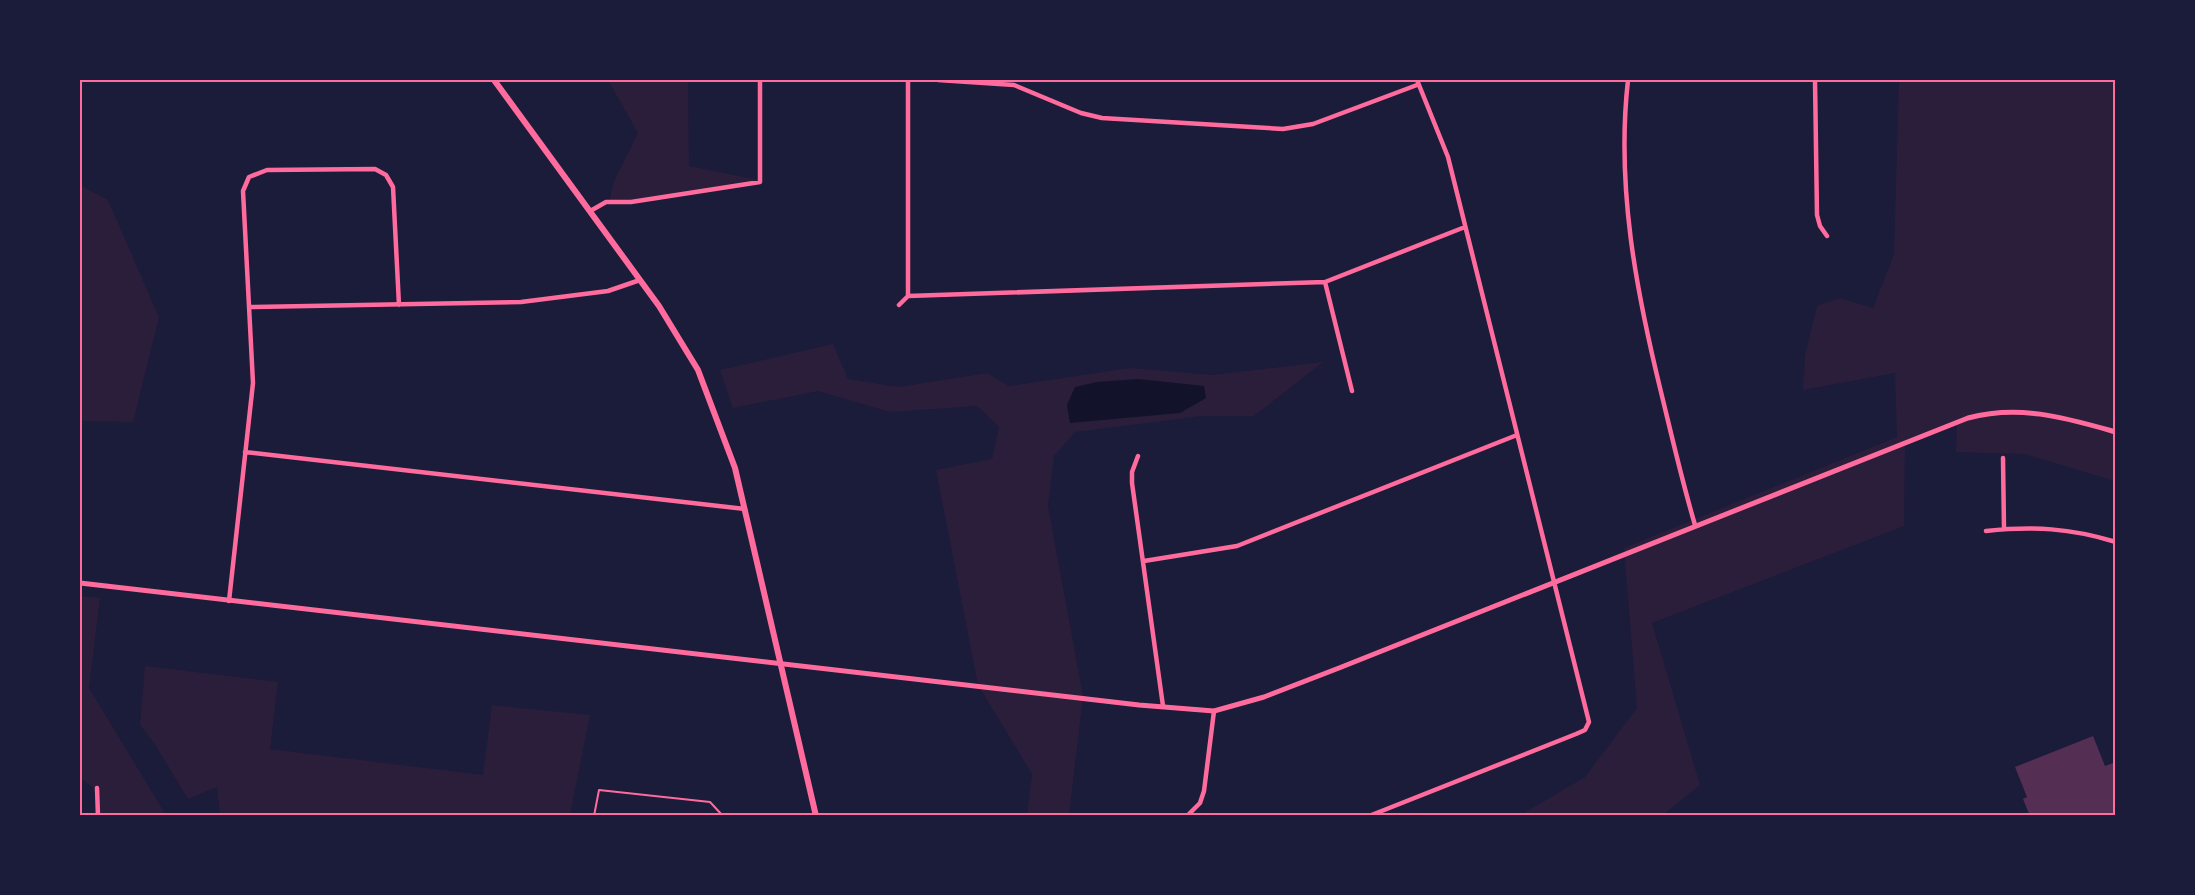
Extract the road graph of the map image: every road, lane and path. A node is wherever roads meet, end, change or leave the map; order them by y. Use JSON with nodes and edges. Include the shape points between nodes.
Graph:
{"nodes":[{"id":1,"x":494,"y":80,"type":"edge"},
{"id":2,"x":760,"y":80,"type":"edge"},
{"id":3,"x":908,"y":80,"type":"edge"},
{"id":4,"x":938,"y":80,"type":"edge"},
{"id":5,"x":1628,"y":80,"type":"edge"},
{"id":6,"x":1815,"y":80,"type":"edge"},
{"id":7,"x":1417,"y":82,"type":"edge"},
{"id":8,"x":592,"y":210,"type":"junction"},
{"id":9,"x":1465,"y":227,"type":"junction"},
{"id":10,"x":1827,"y":236,"type":"dead end"},
{"id":11,"x":640,"y":280,"type":"junction"},
{"id":12,"x":1325,"y":282,"type":"junction"},
{"id":13,"x":908,"y":296,"type":"junction"},
{"id":14,"x":399,"y":305,"type":"junction"},
{"id":15,"x":899,"y":305,"type":"dead end"},
{"id":16,"x":250,"y":308,"type":"junction"},
{"id":17,"x":1352,"y":391,"type":"dead end"},
{"id":18,"x":2115,"y":432,"type":"edge"},
{"id":19,"x":1517,"y":435,"type":"junction"},
{"id":20,"x":245,"y":452,"type":"junction"},
{"id":21,"x":1138,"y":456,"type":"dead end"},
{"id":22,"x":2003,"y":458,"type":"dead end"},
{"id":23,"x":745,"y":509,"type":"junction"},
{"id":24,"x":1695,"y":525,"type":"junction"},
{"id":25,"x":2004,"y":529,"type":"junction"},
{"id":26,"x":1986,"y":531,"type":"dead end"},
{"id":27,"x":2115,"y":542,"type":"edge"},
{"id":28,"x":1144,"y":561,"type":"junction"},
{"id":29,"x":80,"y":582,"type":"edge"},
{"id":30,"x":1554,"y":582,"type":"junction"},
{"id":31,"x":229,"y":601,"type":"junction"},
{"id":32,"x":780,"y":663,"type":"junction"},
{"id":33,"x":1163,"y":706,"type":"junction"},
{"id":34,"x":1214,"y":711,"type":"junction"},
{"id":35,"x":97,"y":788,"type":"dead end"},
{"id":36,"x":98,"y":816,"type":"edge"},
{"id":37,"x":594,"y":816,"type":"edge"},
{"id":38,"x":723,"y":816,"type":"edge"},
{"id":39,"x":816,"y":816,"type":"edge"},
{"id":40,"x":1187,"y":816,"type":"edge"},
{"id":41,"x":1369,"y":816,"type":"edge"}],
"edges":[{"from":1,"to":8,"type":"main road"},
{"from":2,"to":8,"type":"street","via":[[760,182],[631,202],[606,202]]},
{"from":3,"to":13,"type":"street"},
{"from":4,"to":7,"type":"street","via":[[1014,85],[1101,118],[1283,129],[1313,124]]},
{"from":5,"to":24,"type":"street","via":[[1626,170],[1633,267]]},
{"from":6,"to":10,"type":"street","via":[[1817,215]]},
{"from":7,"to":9,"type":"street","via":[[1448,157]]},
{"from":8,"to":11,"type":"main road"},
{"from":9,"to":12,"type":"street"},
{"from":9,"to":19,"type":"street"},
{"from":11,"to":14,"type":"street","via":[[608,291],[547,300]]},
{"from":11,"to":23,"type":"main road","via":[[698,370],[727,443]]},
{"from":12,"to":13,"type":"street"},
{"from":12,"to":17,"type":"street"},
{"from":13,"to":15,"type":"street"},
{"from":14,"to":16,"type":"street"},
{"from":14,"to":16,"type":"street","via":[[393,187],[386,175],[375,169],[267,170],[249,177],[243,191]]},
{"from":16,"to":20,"type":"street","via":[[253,382]]},
{"from":18,"to":24,"type":"street","via":[[2044,413],[2008,411],[1980,415]]},
{"from":19,"to":28,"type":"street","via":[[1246,543]]},
{"from":19,"to":30,"type":"street"},
{"from":20,"to":23,"type":"street"},
{"from":20,"to":31,"type":"street"},
{"from":21,"to":28,"type":"street","via":[[1132,483]]},
{"from":22,"to":25,"type":"street"},
{"from":23,"to":32,"type":"main road"},
{"from":24,"to":30,"type":"street"},
{"from":25,"to":26,"type":"street"},
{"from":25,"to":27,"type":"street","via":[[2029,526],[2064,530]]},
{"from":28,"to":33,"type":"street"},
{"from":29,"to":31,"type":"street"},
{"from":30,"to":34,"type":"street","via":[[1264,697]]},
{"from":30,"to":41,"type":"street","via":[[1588,712],[1585,730]]},
{"from":31,"to":32,"type":"street"},
{"from":32,"to":33,"type":"street"},
{"from":32,"to":39,"type":"main road"},
{"from":33,"to":34,"type":"street"},
{"from":34,"to":40,"type":"street","via":[[1204,791],[1200,803]]},
{"from":35,"to":36,"type":"street"},
{"from":37,"to":38,"type":"lane","via":[[599,790],[710,802]]}]}
